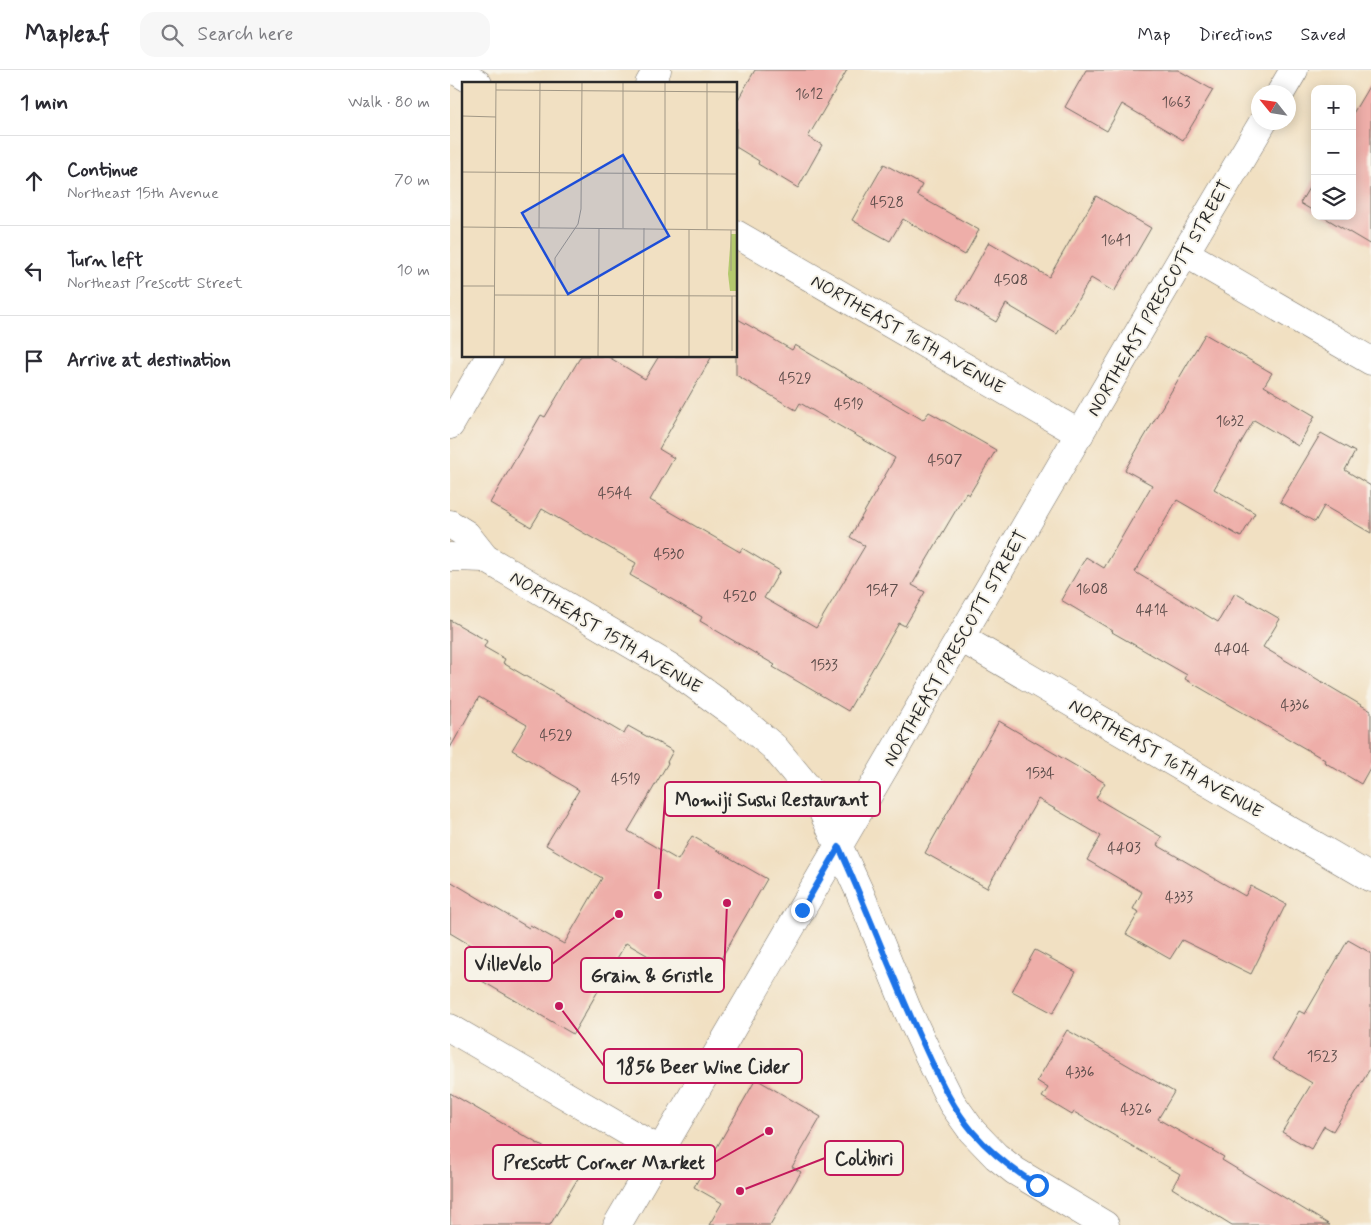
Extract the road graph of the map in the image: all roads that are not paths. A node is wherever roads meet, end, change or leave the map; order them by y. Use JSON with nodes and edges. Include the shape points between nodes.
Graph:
{"nodes":[{"id":1,"x":455,"y":70,"type":"edge"},
{"id":2,"x":658,"y":70,"type":"edge"},
{"id":3,"x":475,"y":82,"type":"edge"},
{"id":4,"x":650,"y":82,"type":"edge"},
{"id":5,"x":1258,"y":130,"type":"edge"},
{"id":6,"x":738,"y":235,"type":"edge"},
{"id":7,"x":1185,"y":253,"type":"junction"},
{"id":8,"x":489,"y":358,"type":"edge"},
{"id":9,"x":1371,"y":361,"type":"edge"},
{"id":10,"x":450,"y":425,"type":"edge"},
{"id":11,"x":1080,"y":434,"type":"junction"},
{"id":12,"x":450,"y":524,"type":"edge"},
{"id":13,"x":450,"y":557,"type":"edge"},
{"id":14,"x":484,"y":558,"type":"junction"},
{"id":15,"x":961,"y":638,"type":"junction"},
{"id":16,"x":839,"y":847,"type":"junction"},
{"id":17,"x":1371,"y":878,"type":"edge"},
{"id":18,"x":450,"y":1028,"type":"edge"},
{"id":19,"x":661,"y":1151,"type":"junction"},
{"id":20,"x":617,"y":1225,"type":"edge"},
{"id":21,"x":1105,"y":1225,"type":"edge"}],
"edges":[{"from":1,"to":3,"type":"street"},
{"from":2,"to":4,"type":"street"},
{"from":5,"to":7,"type":"street","name":"NORTHEAST PRESCOTT STREET"},
{"from":6,"to":11,"type":"street","name":"NORTHEAST 16TH AVENUE"},
{"from":7,"to":9,"type":"street"},
{"from":7,"to":11,"type":"street","name":"NORTHEAST PRESCOTT STREET"},
{"from":8,"to":10,"type":"street"},
{"from":11,"to":15,"type":"street","name":"NORTHEAST PRESCOTT STREET"},
{"from":12,"to":14,"type":"street","name":"NORTHEAST 15TH AVENUE","via":[[466,534]]},
{"from":13,"to":14,"type":"street","name":"NORTHEAST 15TH AVENUE"},
{"from":14,"to":16,"type":"street","name":"NORTHEAST 15TH AVENUE","via":[[670,667],[738,716],[774,747],[817,799]]},
{"from":15,"to":16,"type":"street","name":"NORTHEAST PRESCOTT STREET"},
{"from":15,"to":17,"type":"street","name":"NORTHEAST 16TH AVENUE"},
{"from":16,"to":19,"type":"street","name":"NORTHEAST PRESCOTT STREET"},
{"from":16,"to":21,"type":"street","name":"NORTHEAST 15TH AVENUE","via":[[907,1009],[952,1103],[972,1131],[1014,1171]]},
{"from":18,"to":19,"type":"street"},
{"from":19,"to":20,"type":"street","name":"NORTHEAST PRESCOTT STREET"}]}
